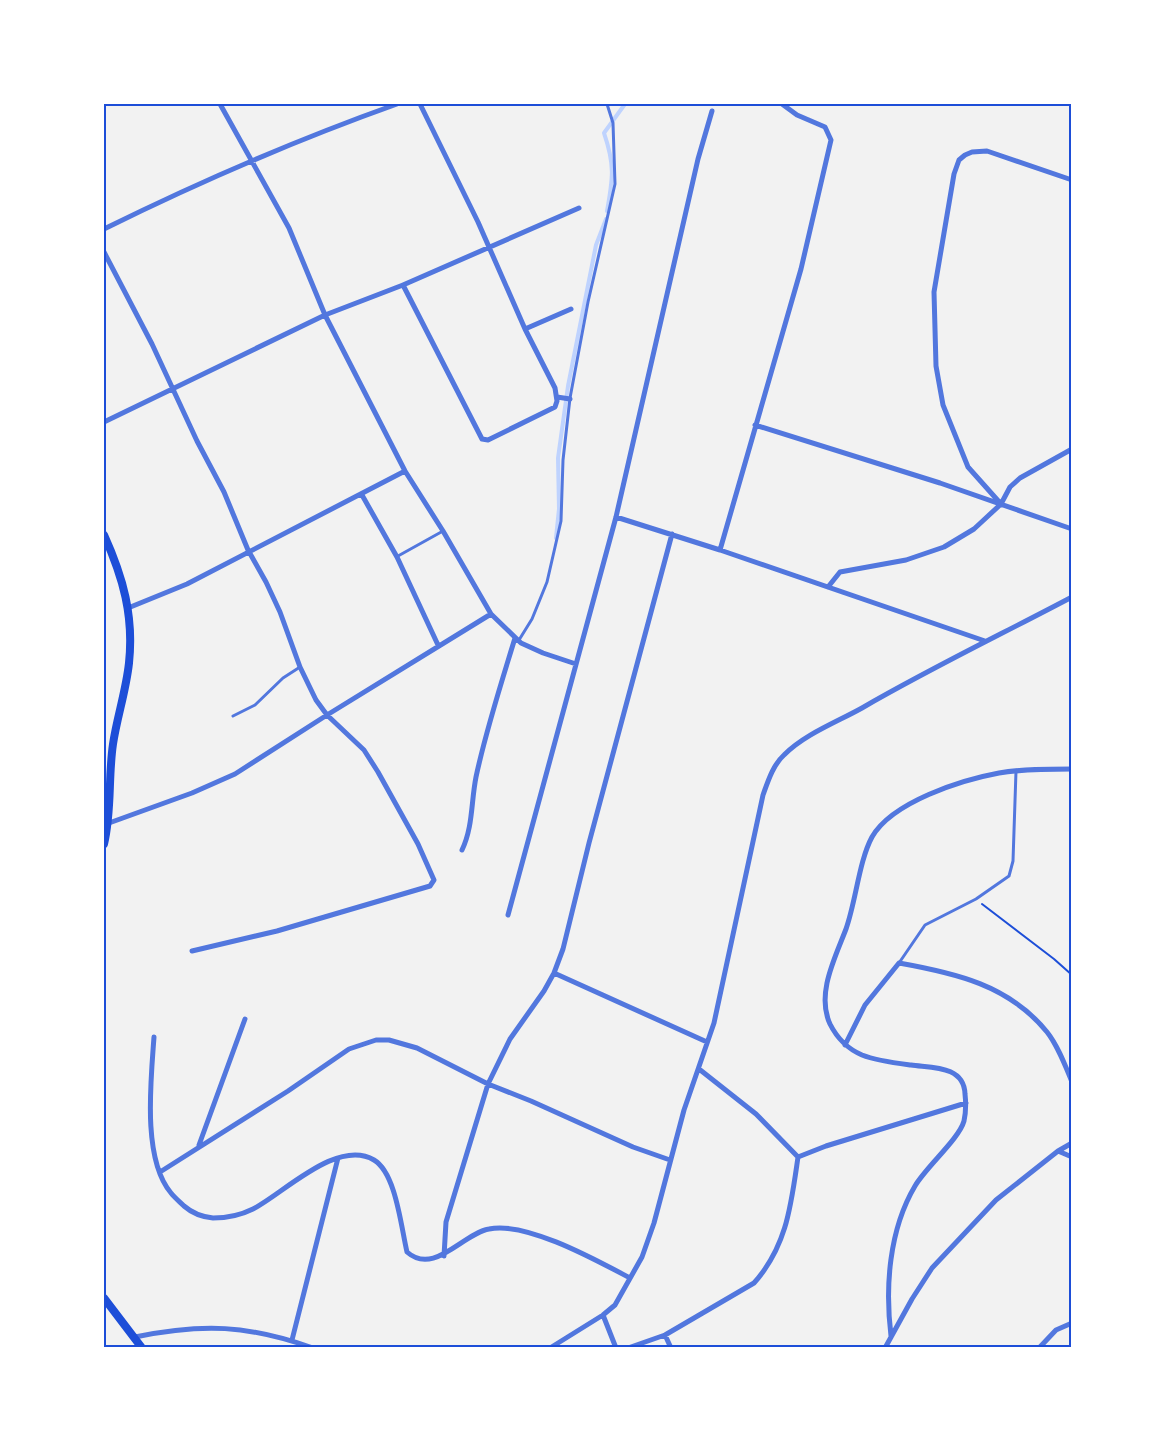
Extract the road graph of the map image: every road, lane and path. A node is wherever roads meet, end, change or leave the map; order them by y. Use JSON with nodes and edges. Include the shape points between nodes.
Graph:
{"nodes":[{"id":1,"x":220,"y":104,"type":"edge"},
{"id":2,"x":397,"y":104,"type":"edge"},
{"id":3,"x":420,"y":104,"type":"edge"},
{"id":4,"x":607,"y":104,"type":"edge"},
{"id":5,"x":782,"y":104,"type":"edge"},
{"id":6,"x":712,"y":111,"type":"dead end"},
{"id":7,"x":251,"y":160,"type":"junction"},
{"id":8,"x":1071,"y":180,"type":"edge"},
{"id":9,"x":579,"y":208,"type":"dead end"},
{"id":10,"x":104,"y":229,"type":"edge"},
{"id":11,"x":489,"y":246,"type":"junction"},
{"id":12,"x":104,"y":252,"type":"edge"},
{"id":13,"x":403,"y":285,"type":"junction"},
{"id":14,"x":571,"y":309,"type":"dead end"},
{"id":15,"x":325,"y":315,"type":"junction"},
{"id":16,"x":525,"y":329,"type":"junction"},
{"id":17,"x":172,"y":390,"type":"junction"},
{"id":18,"x":557,"y":397,"type":"junction"},
{"id":19,"x":570,"y":399,"type":"junction"},
{"id":20,"x":104,"y":422,"type":"edge"},
{"id":21,"x":755,"y":425,"type":"junction"},
{"id":22,"x":1071,"y":449,"type":"edge"},
{"id":23,"x":405,"y":471,"type":"junction"},
{"id":24,"x":362,"y":495,"type":"junction"},
{"id":25,"x":1001,"y":504,"type":"junction"},
{"id":26,"x":616,"y":517,"type":"junction"},
{"id":27,"x":1071,"y":529,"type":"edge"},
{"id":28,"x":443,"y":531,"type":"junction"},
{"id":29,"x":672,"y":534,"type":"junction"},
{"id":30,"x":104,"y":535,"type":"edge"},
{"id":31,"x":248,"y":550,"type":"junction"},
{"id":32,"x":720,"y":550,"type":"junction"},
{"id":33,"x":397,"y":556,"type":"junction"},
{"id":34,"x":828,"y":587,"type":"junction"},
{"id":35,"x":1071,"y":597,"type":"edge"},
{"id":36,"x":128,"y":608,"type":"junction"},
{"id":37,"x":491,"y":614,"type":"junction"},
{"id":38,"x":517,"y":639,"type":"junction"},
{"id":39,"x":985,"y":641,"type":"junction"},
{"id":40,"x":438,"y":645,"type":"junction"},
{"id":41,"x":576,"y":664,"type":"junction"},
{"id":42,"x":300,"y":667,"type":"junction"},
{"id":43,"x":327,"y":715,"type":"junction"},
{"id":44,"x":233,"y":716,"type":"dead end"},
{"id":45,"x":1071,"y":769,"type":"edge"},
{"id":46,"x":1016,"y":771,"type":"junction"},
{"id":47,"x":109,"y":823,"type":"junction"},
{"id":48,"x":104,"y":844,"type":"edge"},
{"id":49,"x":462,"y":850,"type":"dead end"},
{"id":50,"x":975,"y":899,"type":"junction"},
{"id":51,"x":508,"y":915,"type":"dead end"},
{"id":52,"x":192,"y":951,"type":"dead end"},
{"id":53,"x":899,"y":963,"type":"junction"},
{"id":54,"x":554,"y":973,"type":"junction"},
{"id":55,"x":1071,"y":975,"type":"edge"},
{"id":56,"x":245,"y":1019,"type":"dead end"},
{"id":57,"x":154,"y":1037,"type":"dead end"},
{"id":58,"x":707,"y":1041,"type":"junction"},
{"id":59,"x":845,"y":1045,"type":"junction"},
{"id":60,"x":699,"y":1069,"type":"junction"},
{"id":61,"x":1071,"y":1082,"type":"edge"},
{"id":62,"x":488,"y":1084,"type":"junction"},
{"id":63,"x":966,"y":1103,"type":"junction"},
{"id":64,"x":1071,"y":1143,"type":"edge"},
{"id":65,"x":199,"y":1146,"type":"junction"},
{"id":66,"x":1058,"y":1151,"type":"junction"},
{"id":67,"x":798,"y":1157,"type":"junction"},
{"id":68,"x":1071,"y":1157,"type":"edge"},
{"id":69,"x":338,"y":1158,"type":"junction"},
{"id":70,"x":670,"y":1160,"type":"junction"},
{"id":71,"x":160,"y":1172,"type":"junction"},
{"id":72,"x":444,"y":1256,"type":"junction"},
{"id":73,"x":630,"y":1278,"type":"junction"},
{"id":74,"x":104,"y":1298,"type":"edge"},
{"id":75,"x":603,"y":1315,"type":"junction"},
{"id":76,"x":1071,"y":1323,"type":"edge"},
{"id":77,"x":665,"y":1335,"type":"junction"},
{"id":78,"x":891,"y":1336,"type":"junction"},
{"id":79,"x":135,"y":1337,"type":"junction"},
{"id":80,"x":291,"y":1340,"type":"junction"},
{"id":81,"x":142,"y":1347,"type":"edge"},
{"id":82,"x":313,"y":1347,"type":"edge"},
{"id":83,"x":550,"y":1347,"type":"edge"},
{"id":84,"x":616,"y":1347,"type":"edge"},
{"id":85,"x":628,"y":1347,"type":"edge"},
{"id":86,"x":671,"y":1347,"type":"edge"},
{"id":87,"x":885,"y":1347,"type":"edge"},
{"id":88,"x":1039,"y":1347,"type":"edge"}],
"edges":[{"from":1,"to":7,"type":"street"},
{"from":2,"to":7,"type":"street"},
{"from":3,"to":11,"type":"street"},
{"from":4,"to":19,"type":"lane","via":[[613,123],[615,184]]},
{"from":5,"to":21,"type":"street","via":[[825,127],[831,140],[801,269]]},
{"from":6,"to":26,"type":"street"},
{"from":7,"to":10,"type":"street"},
{"from":7,"to":15,"type":"street","via":[[289,228]]},
{"from":8,"to":25,"type":"street","via":[[987,151],[972,152],[959,160],[954,174],[934,292],[936,366],[944,405],[968,467]]},
{"from":9,"to":11,"type":"street"},
{"from":11,"to":13,"type":"street"},
{"from":11,"to":16,"type":"street"},
{"from":12,"to":17,"type":"street"},
{"from":13,"to":15,"type":"street"},
{"from":13,"to":18,"type":"street","via":[[485,440],[552,409]]},
{"from":14,"to":16,"type":"street"},
{"from":15,"to":17,"type":"street"},
{"from":15,"to":23,"type":"street"},
{"from":16,"to":18,"type":"street"},
{"from":17,"to":20,"type":"street"},
{"from":17,"to":31,"type":"street","via":[[224,492]]},
{"from":18,"to":19,"type":"street"},
{"from":19,"to":38,"type":"lane","via":[[561,521],[547,582],[532,619]]},
{"from":21,"to":25,"type":"street"},
{"from":21,"to":32,"type":"street"},
{"from":22,"to":25,"type":"street","via":[[1020,478]]},
{"from":23,"to":24,"type":"street"},
{"from":23,"to":28,"type":"street"},
{"from":24,"to":31,"type":"street"},
{"from":24,"to":33,"type":"street"},
{"from":25,"to":27,"type":"street"},
{"from":25,"to":34,"type":"street","via":[[975,529],[944,547],[906,560],[840,572]]},
{"from":26,"to":29,"type":"street"},
{"from":26,"to":41,"type":"street"},
{"from":28,"to":33,"type":"lane"},
{"from":28,"to":37,"type":"street"},
{"from":29,"to":32,"type":"street"},
{"from":29,"to":54,"type":"street"},
{"from":30,"to":36,"type":"main road","via":[[117,563]]},
{"from":31,"to":36,"type":"street","via":[[187,584]]},
{"from":31,"to":42,"type":"street","via":[[280,612]]},
{"from":32,"to":34,"type":"street"},
{"from":33,"to":40,"type":"street"},
{"from":34,"to":39,"type":"street"},
{"from":35,"to":39,"type":"street"},
{"from":36,"to":47,"type":"main road","via":[[129,663],[113,744]]},
{"from":37,"to":38,"type":"street"},
{"from":37,"to":40,"type":"street"},
{"from":38,"to":41,"type":"street"},
{"from":38,"to":49,"type":"street","via":[[480,757],[467,840]]},
{"from":39,"to":58,"type":"street","via":[[824,728],[782,757],[763,795],[722,991]]},
{"from":40,"to":43,"type":"street"},
{"from":41,"to":51,"type":"street"},
{"from":42,"to":43,"type":"street"},
{"from":42,"to":44,"type":"lane","via":[[255,705]]},
{"from":43,"to":47,"type":"street","via":[[235,774]]},
{"from":43,"to":52,"type":"street","via":[[364,750],[378,771],[434,880],[430,886],[277,931]]},
{"from":45,"to":46,"type":"street"},
{"from":46,"to":50,"type":"lane","via":[[1012,870],[1006,880]]},
{"from":46,"to":59,"type":"street","via":[[930,794],[896,812],[870,840],[824,1002],[826,1017]]},
{"from":47,"to":48,"type":"main road"},
{"from":50,"to":53,"type":"lane","via":[[925,925]]},
{"from":50,"to":55,"type":"path"},
{"from":53,"to":59,"type":"street","via":[[864,1005]]},
{"from":53,"to":61,"type":"street","via":[[973,981],[1001,994],[1047,1032]]},
{"from":54,"to":58,"type":"street"},
{"from":54,"to":62,"type":"street","via":[[510,1039]]},
{"from":56,"to":65,"type":"street"},
{"from":57,"to":71,"type":"street","via":[[152,1137]]},
{"from":58,"to":60,"type":"street"},
{"from":59,"to":63,"type":"street","via":[[863,1055],[954,1073],[965,1090]]},
{"from":60,"to":67,"type":"street","via":[[756,1114]]},
{"from":60,"to":70,"type":"street"},
{"from":62,"to":65,"type":"street","via":[[406,1044],[389,1040],[365,1042]]},
{"from":62,"to":70,"type":"street"},
{"from":62,"to":72,"type":"street","via":[[448,1214]]},
{"from":63,"to":67,"type":"street"},
{"from":63,"to":78,"type":"street","via":[[964,1123],[916,1186],[900,1223],[888,1292]]},
{"from":64,"to":66,"type":"street"},
{"from":65,"to":71,"type":"street"},
{"from":66,"to":68,"type":"street"},
{"from":66,"to":78,"type":"street","via":[[996,1200],[933,1268]]},
{"from":67,"to":77,"type":"street","via":[[790,1213],[765,1271],[754,1283]]},
{"from":69,"to":71,"type":"street","via":[[252,1210],[229,1218],[206,1217],[189,1210],[170,1192]]},
{"from":69,"to":72,"type":"street","via":[[365,1156],[382,1166],[391,1184],[406,1252],[417,1258]]},
{"from":69,"to":80,"type":"street"},
{"from":70,"to":73,"type":"street","via":[[654,1223]]},
{"from":72,"to":73,"type":"street","via":[[472,1234],[489,1229],[516,1229]]},
{"from":73,"to":75,"type":"street","via":[[615,1305]]},
{"from":74,"to":79,"type":"main road"},
{"from":75,"to":83,"type":"street"},
{"from":75,"to":84,"type":"street"},
{"from":76,"to":88,"type":"street","via":[[1056,1330]]},
{"from":77,"to":85,"type":"street"},
{"from":77,"to":86,"type":"street"},
{"from":78,"to":87,"type":"street"},
{"from":79,"to":80,"type":"street","via":[[203,1327],[262,1332]]},
{"from":79,"to":81,"type":"main road"},
{"from":80,"to":82,"type":"street"}]}
